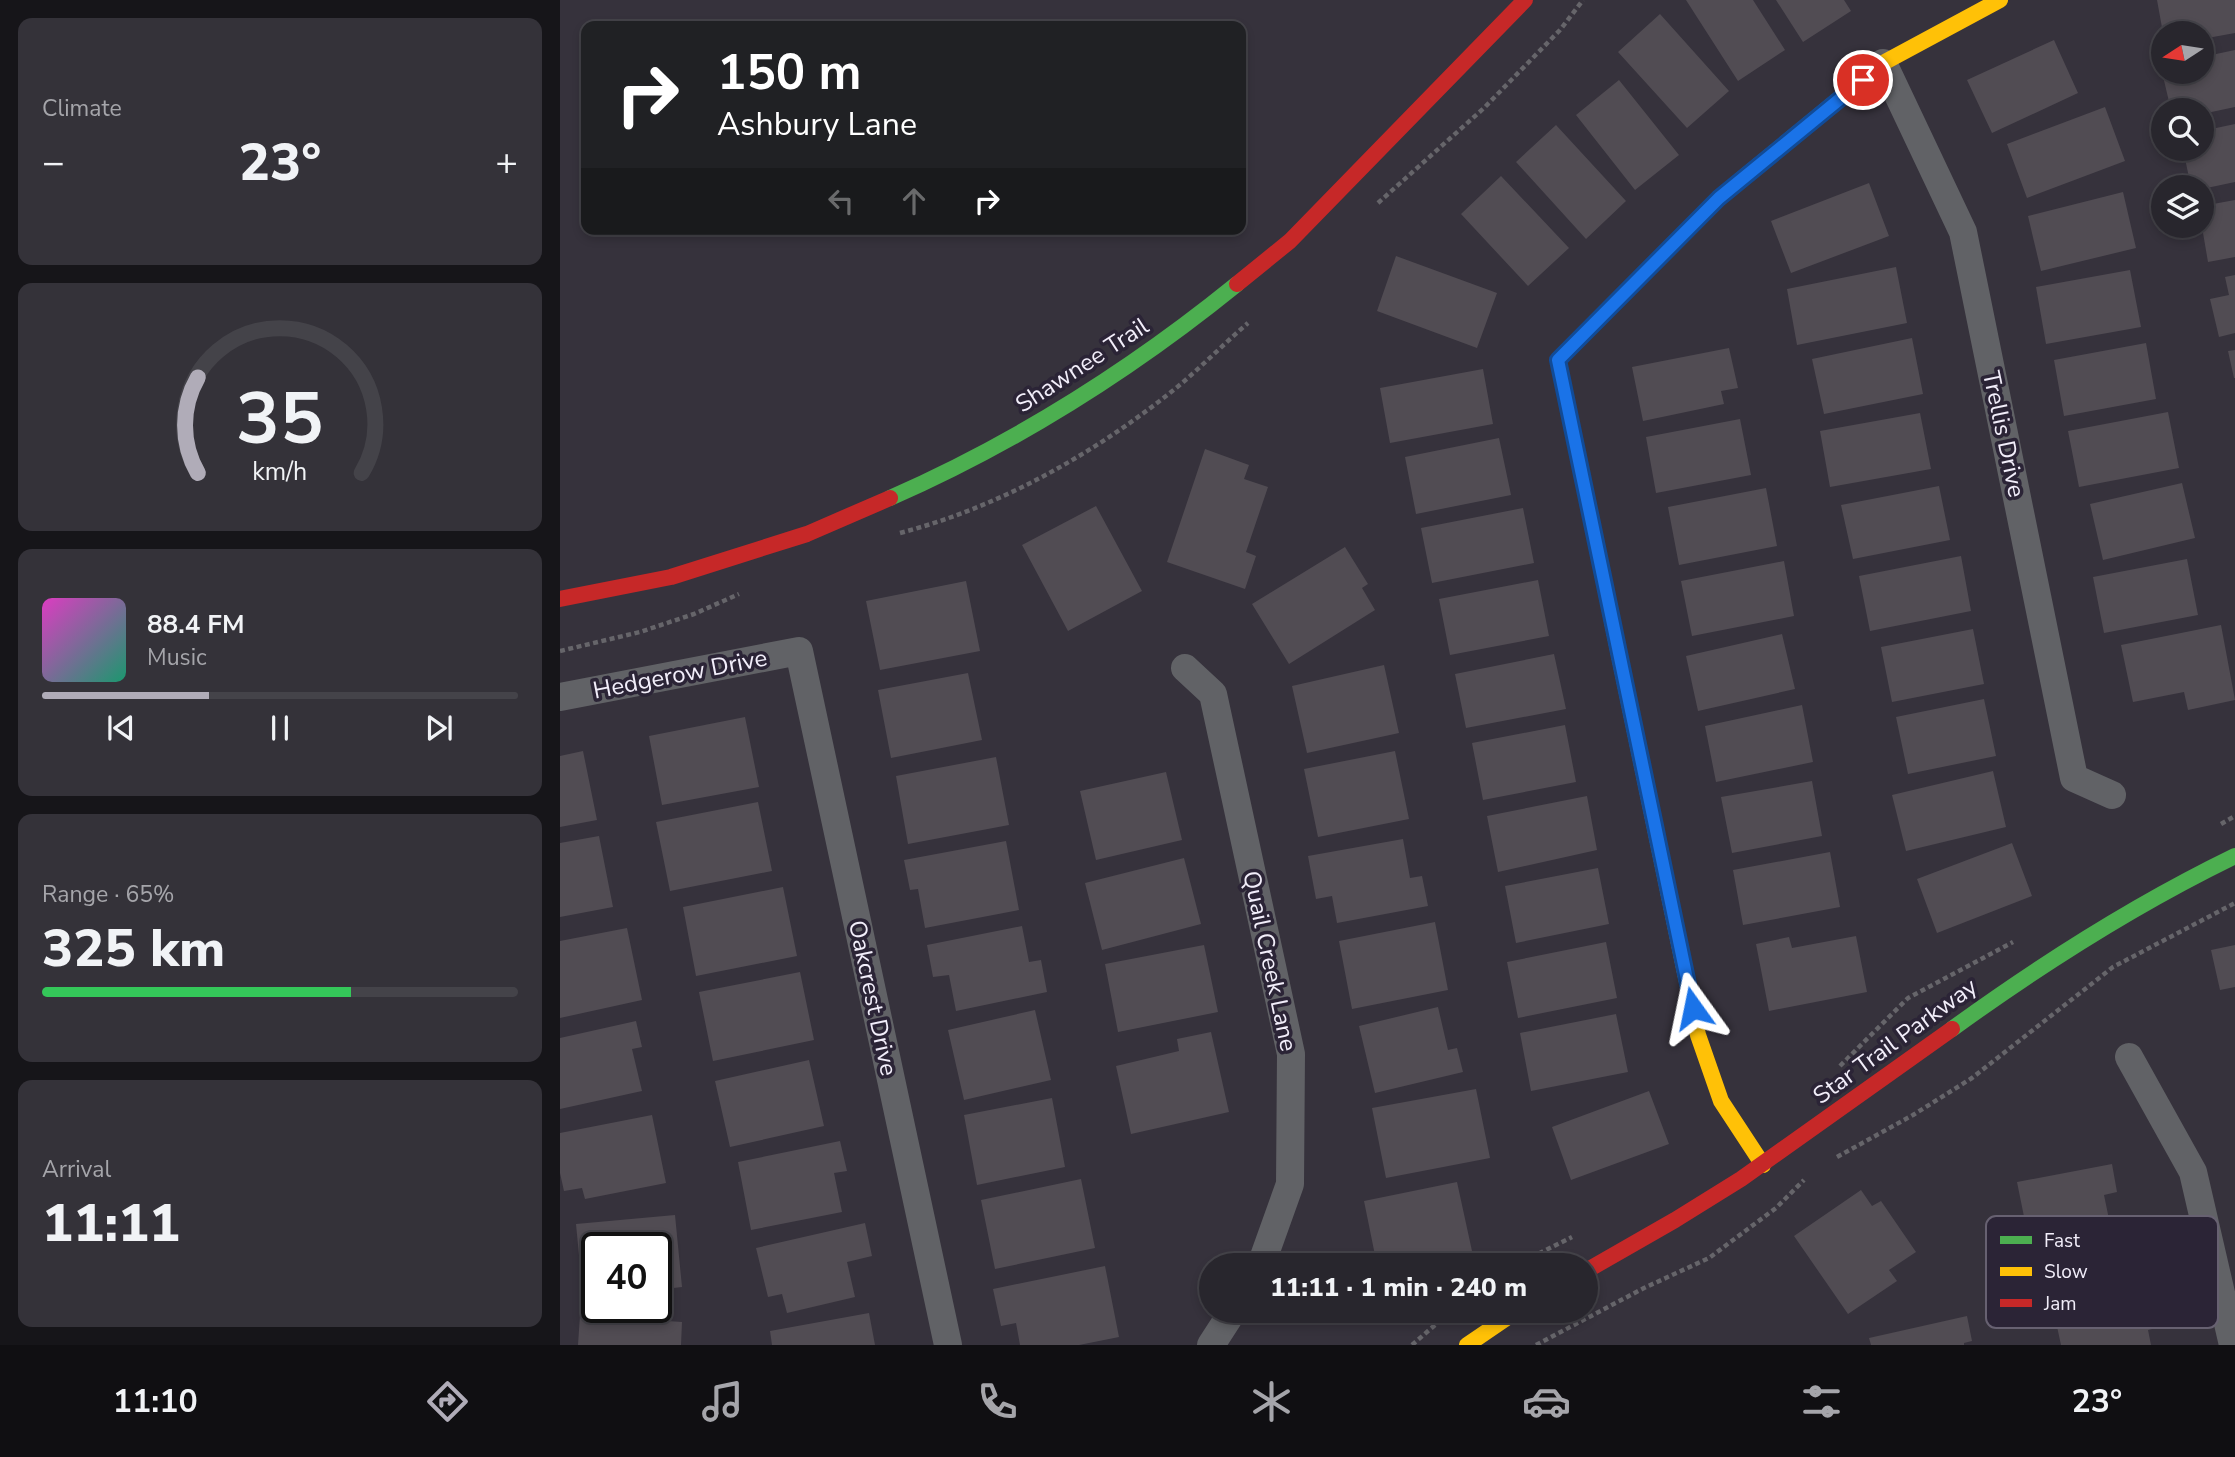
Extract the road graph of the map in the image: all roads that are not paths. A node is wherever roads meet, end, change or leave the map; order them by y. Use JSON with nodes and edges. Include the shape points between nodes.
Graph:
{"nodes":[{"id":1,"x":1525,"y":0,"type":"edge"},
{"id":2,"x":2000,"y":0,"type":"edge"},
{"id":3,"x":1883,"y":63,"type":"junction"},
{"id":4,"x":560,"y":599,"type":"edge"},
{"id":5,"x":799,"y":651,"type":"joint"},
{"id":6,"x":1185,"y":668,"type":"dead end"},
{"id":7,"x":560,"y":697,"type":"edge"},
{"id":8,"x":2112,"y":795,"type":"dead end"},
{"id":9,"x":2235,"y":856,"type":"edge"},
{"id":10,"x":2129,"y":1057,"type":"dead end"},
{"id":11,"x":1763,"y":1164,"type":"junction"},
{"id":12,"x":2203,"y":1216,"type":"edge"},
{"id":13,"x":1265,"y":1253,"type":"edge"},
{"id":14,"x":1598,"y":1265,"type":"edge"},
{"id":15,"x":2218,"y":1280,"type":"edge"},
{"id":16,"x":1225,"y":1323,"type":"edge"},
{"id":17,"x":1499,"y":1323,"type":"edge"},
{"id":18,"x":948,"y":1345,"type":"edge"},
{"id":19,"x":1211,"y":1345,"type":"edge"},
{"id":20,"x":1467,"y":1345,"type":"edge"},
{"id":21,"x":2233,"y":1345,"type":"edge"}],
"edges":[{"from":1,"to":4,"type":"street","name":"Shawnee Trail","via":[[1290,241],[1194,319],[1074,403],[931,480],[807,534],[671,577]]},
{"from":2,"to":3,"type":"street"},
{"from":3,"to":8,"type":"street","name":"Trellis Drive","via":[[1962,232],[2074,778]]},
{"from":3,"to":11,"type":"street","via":[[1719,198],[1558,360],[1698,1035],[1721,1101]]},
{"from":5,"to":7,"type":"street","name":"Hedgerow Drive"},
{"from":5,"to":18,"type":"street","name":"Oakcrest Drive"},
{"from":6,"to":13,"type":"street","name":"Quail Creek Lane","via":[[1213,694],[1291,1054],[1290,1184]]},
{"from":9,"to":11,"type":"street","name":"Star Trail Parkway","via":[[2072,943]]},
{"from":10,"to":12,"type":"street","via":[[2193,1172]]},
{"from":11,"to":14,"type":"street","name":"Star Trail Parkway"},
{"from":15,"to":21,"type":"street"},
{"from":16,"to":19,"type":"street"},
{"from":17,"to":20,"type":"street"}]}
